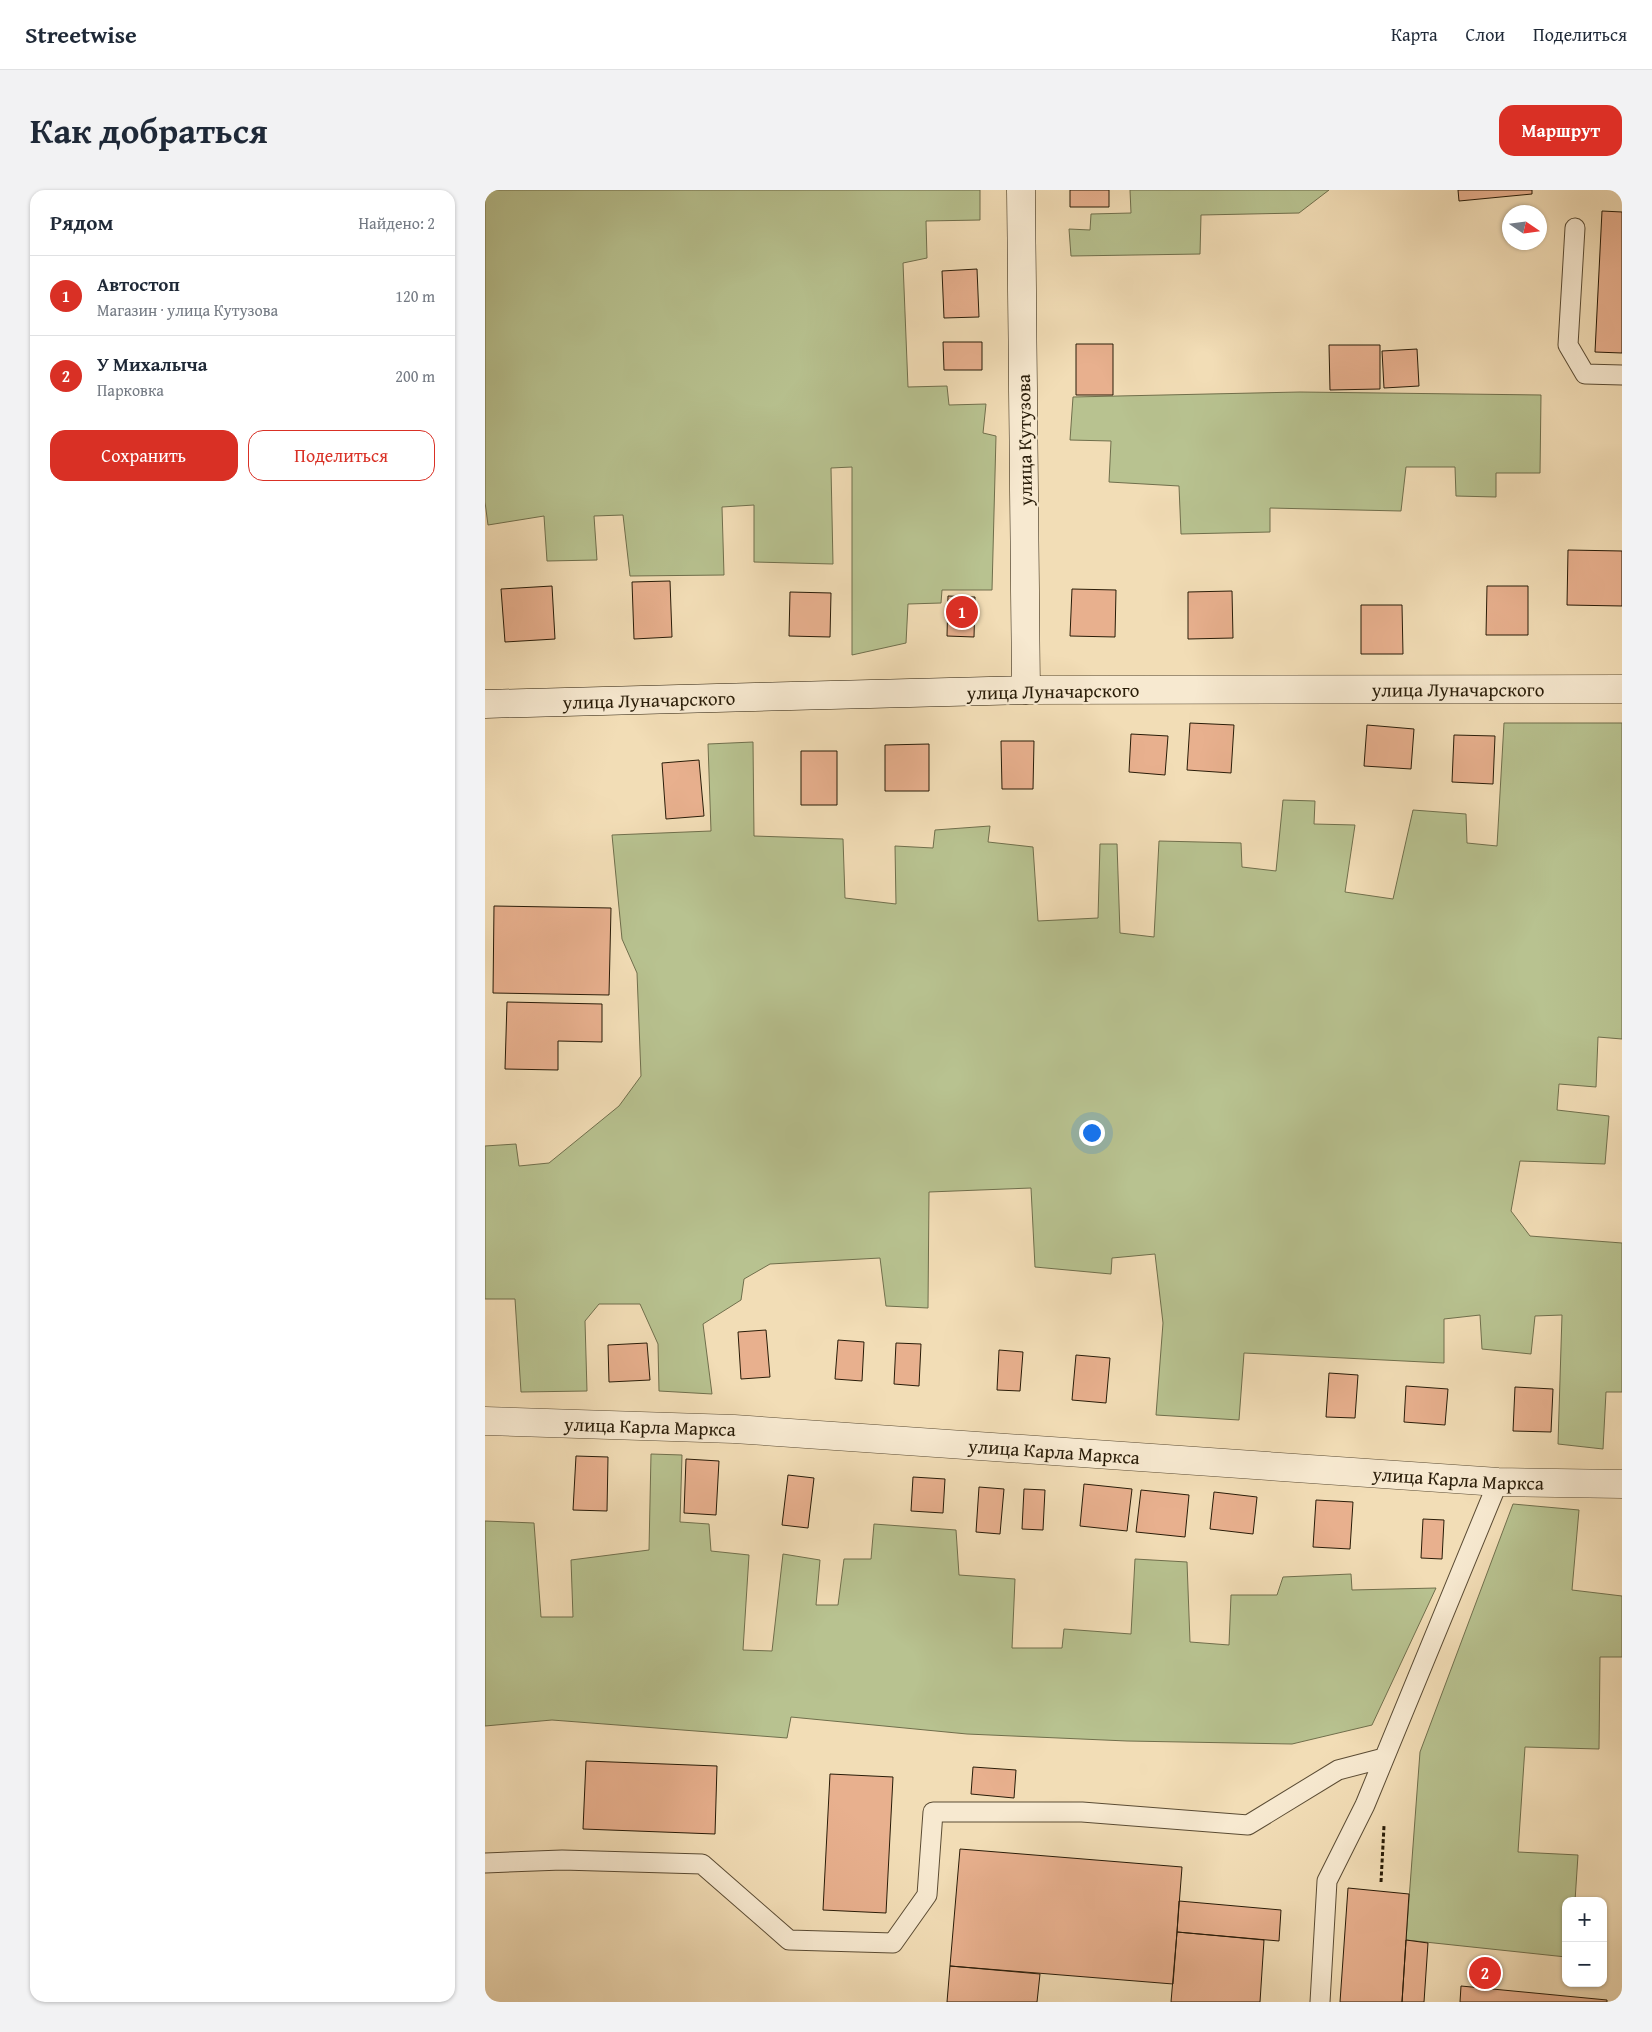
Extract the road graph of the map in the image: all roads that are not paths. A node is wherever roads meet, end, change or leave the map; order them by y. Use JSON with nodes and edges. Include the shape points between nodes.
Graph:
{"nodes":[{"id":1,"x":1021,"y":190,"type":"edge"},
{"id":2,"x":1575,"y":228,"type":"dead end"},
{"id":3,"x":1622,"y":375,"type":"edge"},
{"id":4,"x":1622,"y":689,"type":"edge"},
{"id":5,"x":1026,"y":690,"type":"junction"},
{"id":6,"x":485,"y":704,"type":"edge"},
{"id":7,"x":485,"y":1421,"type":"edge"},
{"id":8,"x":1498,"y":1482,"type":"junction"},
{"id":9,"x":1622,"y":1484,"type":"edge"},
{"id":10,"x":1384,"y":1758,"type":"junction"},
{"id":11,"x":485,"y":1863,"type":"edge"},
{"id":12,"x":1320,"y":2002,"type":"edge"}],
"edges":[{"from":1,"to":5,"type":"street","name":"улица Кутузова"},
{"from":2,"to":3,"type":"lane","via":[[1568,345],[1585,374]]},
{"from":4,"to":5,"type":"street","name":"улица Луначарского"},
{"from":5,"to":6,"type":"street","name":"улица Луначарского"},
{"from":7,"to":8,"type":"street","name":"улица Карла Маркса","via":[[734,1429]]},
{"from":8,"to":9,"type":"street","name":"улица Карла Маркса"},
{"from":8,"to":10,"type":"lane"},
{"from":10,"to":11,"type":"lane","via":[[1338,1770],[1248,1825],[1082,1812],[933,1812],[927,1895],[893,1943],[789,1940],[702,1864],[562,1860]]},
{"from":10,"to":12,"type":"lane","via":[[1365,1805],[1327,1880]]}]}
